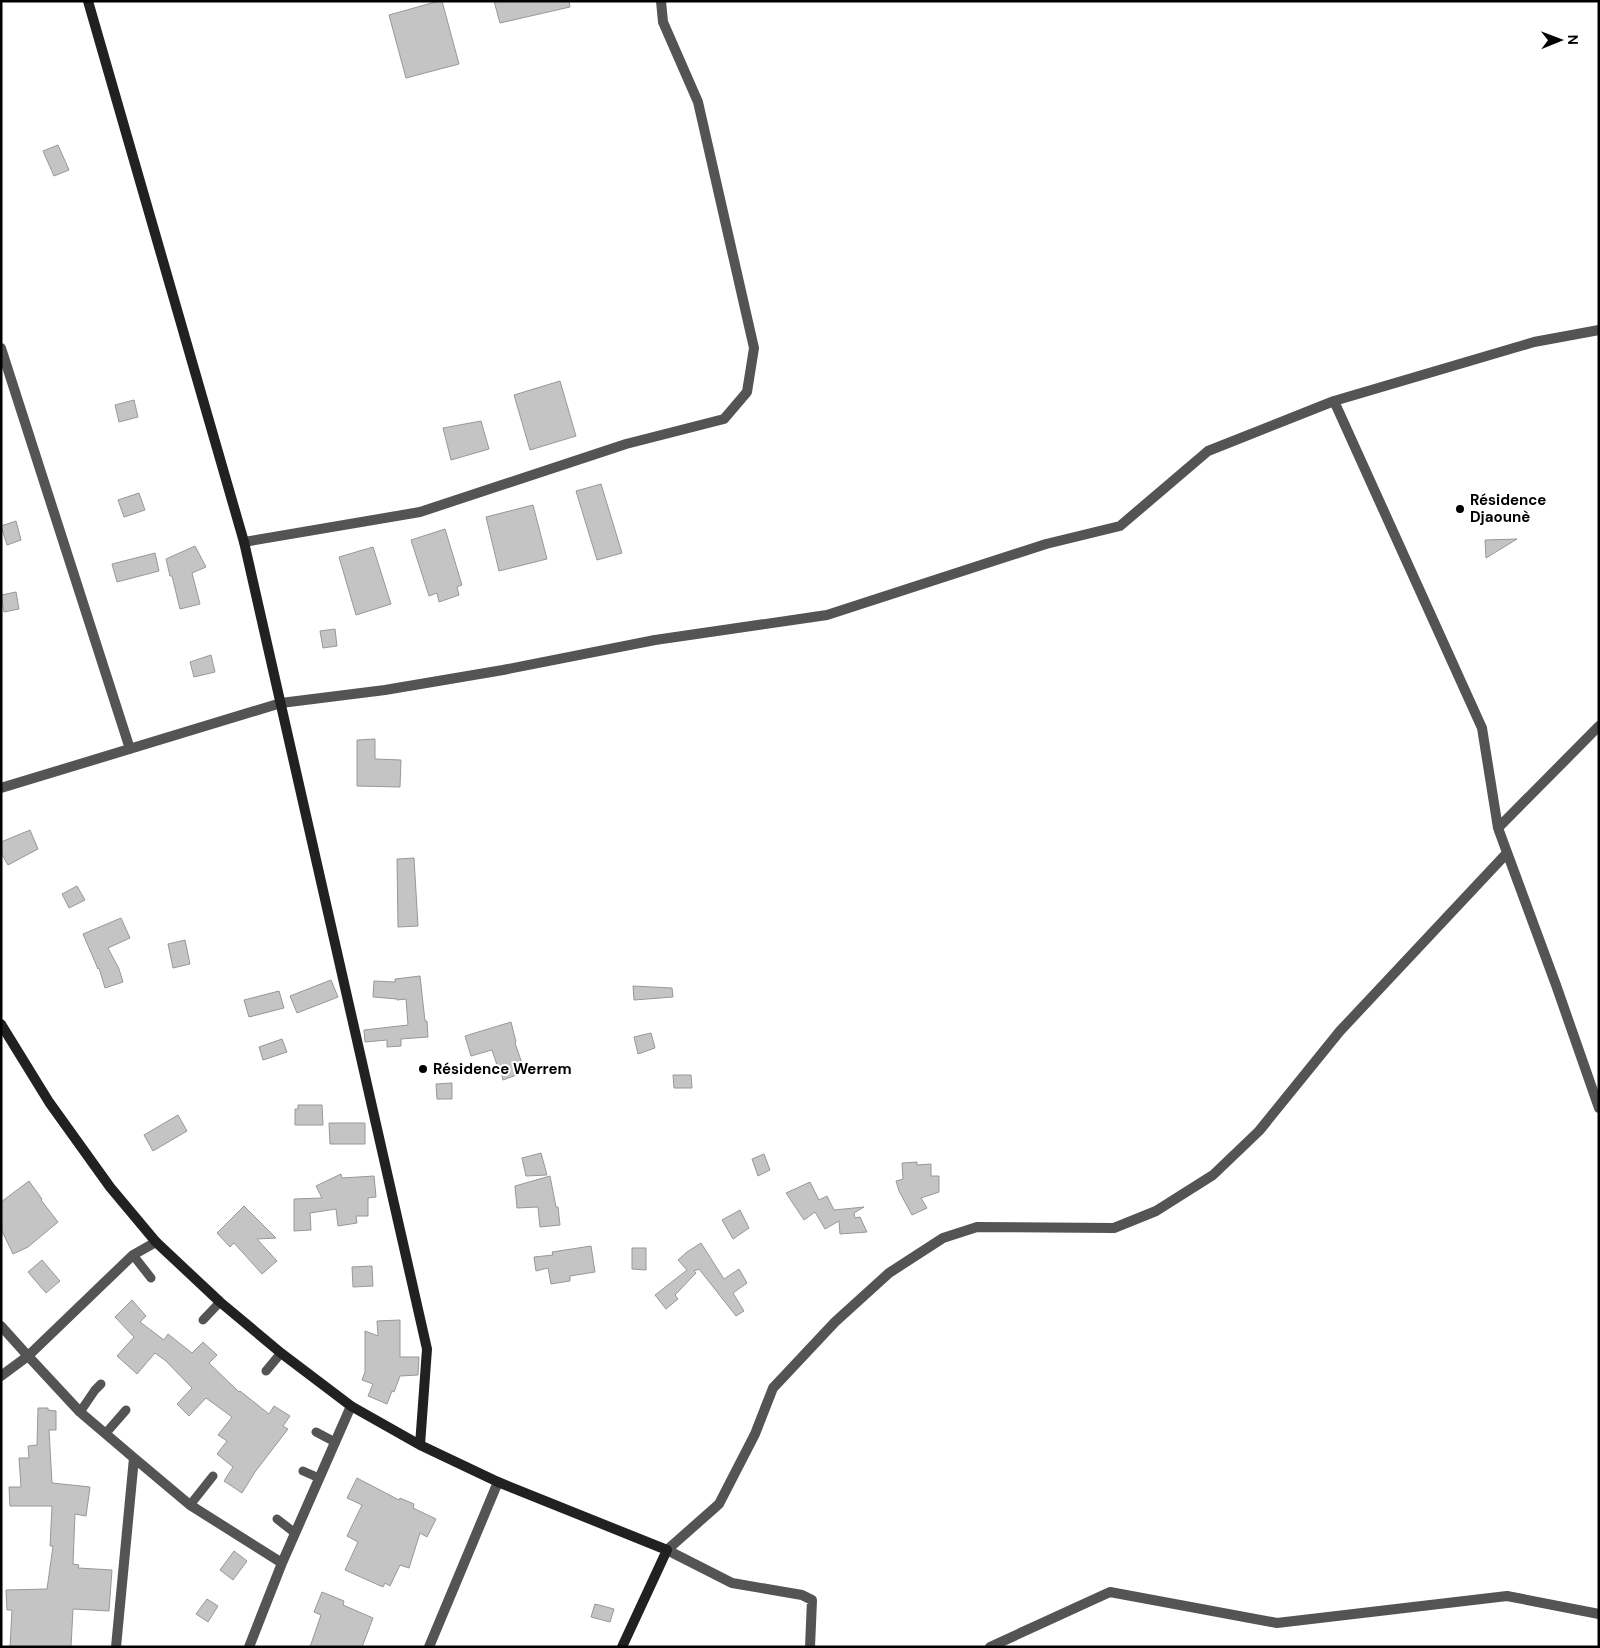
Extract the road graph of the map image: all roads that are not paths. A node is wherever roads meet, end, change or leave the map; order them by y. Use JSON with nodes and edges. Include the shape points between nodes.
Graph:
{"nodes":[{"id":1,"x":88,"y":1,"type":"edge"},
{"id":2,"x":661,"y":1,"type":"edge"},
{"id":3,"x":1599,"y":330,"type":"edge"},
{"id":4,"x":1,"y":348,"type":"edge"},
{"id":5,"x":1334,"y":401,"type":"junction"},
{"id":6,"x":244,"y":542,"type":"junction"},
{"id":7,"x":280,"y":703,"type":"junction"},
{"id":8,"x":1599,"y":726,"type":"edge"},
{"id":9,"x":130,"y":749,"type":"junction"},
{"id":10,"x":1,"y":788,"type":"edge"},
{"id":11,"x":1498,"y":828,"type":"junction"},
{"id":12,"x":1507,"y":853,"type":"junction"},
{"id":13,"x":1,"y":1024,"type":"edge"},
{"id":14,"x":1599,"y":1108,"type":"edge"},
{"id":15,"x":156,"y":1242,"type":"junction"},
{"id":16,"x":132,"y":1256,"type":"junction"},
{"id":17,"x":151,"y":1278,"type":"dead end"},
{"id":18,"x":220,"y":1302,"type":"junction"},
{"id":19,"x":203,"y":1320,"type":"dead end"},
{"id":20,"x":1,"y":1326,"type":"edge"},
{"id":21,"x":282,"y":1353,"type":"junction"},
{"id":22,"x":28,"y":1356,"type":"junction"},
{"id":23,"x":266,"y":1371,"type":"dead end"},
{"id":24,"x":1,"y":1376,"type":"edge"},
{"id":25,"x":101,"y":1384,"type":"dead end"},
{"id":26,"x":351,"y":1406,"type":"junction"},
{"id":27,"x":126,"y":1410,"type":"dead end"},
{"id":28,"x":80,"y":1412,"type":"junction"},
{"id":29,"x":316,"y":1432,"type":"dead end"},
{"id":30,"x":106,"y":1433,"type":"junction"},
{"id":31,"x":335,"y":1442,"type":"junction"},
{"id":32,"x":420,"y":1445,"type":"junction"},
{"id":33,"x":134,"y":1458,"type":"junction"},
{"id":34,"x":303,"y":1471,"type":"dead end"},
{"id":35,"x":213,"y":1476,"type":"dead end"},
{"id":36,"x":319,"y":1478,"type":"junction"},
{"id":37,"x":498,"y":1482,"type":"junction"},
{"id":38,"x":190,"y":1505,"type":"junction"},
{"id":39,"x":278,"y":1518,"type":"dead end"},
{"id":40,"x":295,"y":1532,"type":"junction"},
{"id":41,"x":667,"y":1550,"type":"junction"},
{"id":42,"x":282,"y":1563,"type":"junction"},
{"id":43,"x":1599,"y":1614,"type":"edge"},
{"id":44,"x":116,"y":1647,"type":"edge"},
{"id":45,"x":249,"y":1647,"type":"edge"},
{"id":46,"x":429,"y":1647,"type":"edge"},
{"id":47,"x":622,"y":1647,"type":"edge"},
{"id":48,"x":810,"y":1647,"type":"edge"},
{"id":49,"x":990,"y":1647,"type":"edge"}],
"edges":[{"from":1,"to":6,"type":"street"},
{"from":2,"to":6,"type":"street","via":[[663,22],[698,102],[754,348],[747,392],[724,419],[626,444],[420,512]]},
{"from":3,"to":5,"type":"street","via":[[1534,342]]},
{"from":4,"to":9,"type":"street"},
{"from":5,"to":7,"type":"street","via":[[1208,451],[1120,526],[1046,544],[827,615],[655,640],[385,690]]},
{"from":5,"to":11,"type":"street","via":[[1482,728]]},
{"from":6,"to":7,"type":"street"},
{"from":7,"to":9,"type":"street"},
{"from":7,"to":32,"type":"street","via":[[427,1349]]},
{"from":8,"to":11,"type":"street"},
{"from":9,"to":10,"type":"street"},
{"from":11,"to":12,"type":"street"},
{"from":12,"to":14,"type":"street"},
{"from":12,"to":41,"type":"street","via":[[1340,1031],[1259,1130],[1213,1175],[1156,1211],[1114,1228],[977,1227],[943,1238],[889,1274],[835,1322],[774,1388],[755,1434],[719,1504]]},
{"from":13,"to":15,"type":"street","via":[[49,1102],[110,1187]]},
{"from":15,"to":16,"type":"street"},
{"from":15,"to":18,"type":"street"},
{"from":16,"to":17,"type":"lane"},
{"from":16,"to":22,"type":"street"},
{"from":18,"to":19,"type":"lane"},
{"from":18,"to":21,"type":"street"},
{"from":20,"to":22,"type":"street"},
{"from":21,"to":23,"type":"lane"},
{"from":21,"to":26,"type":"street"},
{"from":22,"to":24,"type":"street"},
{"from":22,"to":28,"type":"street"},
{"from":25,"to":28,"type":"lane"},
{"from":26,"to":31,"type":"street"},
{"from":26,"to":32,"type":"street"},
{"from":27,"to":30,"type":"lane"},
{"from":28,"to":30,"type":"street"},
{"from":29,"to":31,"type":"lane"},
{"from":30,"to":33,"type":"street"},
{"from":31,"to":36,"type":"street"},
{"from":32,"to":37,"type":"street"},
{"from":33,"to":38,"type":"street"},
{"from":33,"to":44,"type":"street"},
{"from":34,"to":36,"type":"lane"},
{"from":35,"to":38,"type":"lane"},
{"from":36,"to":40,"type":"street"},
{"from":37,"to":41,"type":"street"},
{"from":37,"to":46,"type":"street"},
{"from":38,"to":42,"type":"street"},
{"from":39,"to":40,"type":"lane"},
{"from":40,"to":42,"type":"street"},
{"from":41,"to":47,"type":"street"},
{"from":41,"to":48,"type":"street","via":[[732,1583],[802,1595],[812,1600]]},
{"from":42,"to":45,"type":"street"},
{"from":43,"to":49,"type":"street","via":[[1506,1596],[1277,1623],[1110,1592]]}]}
